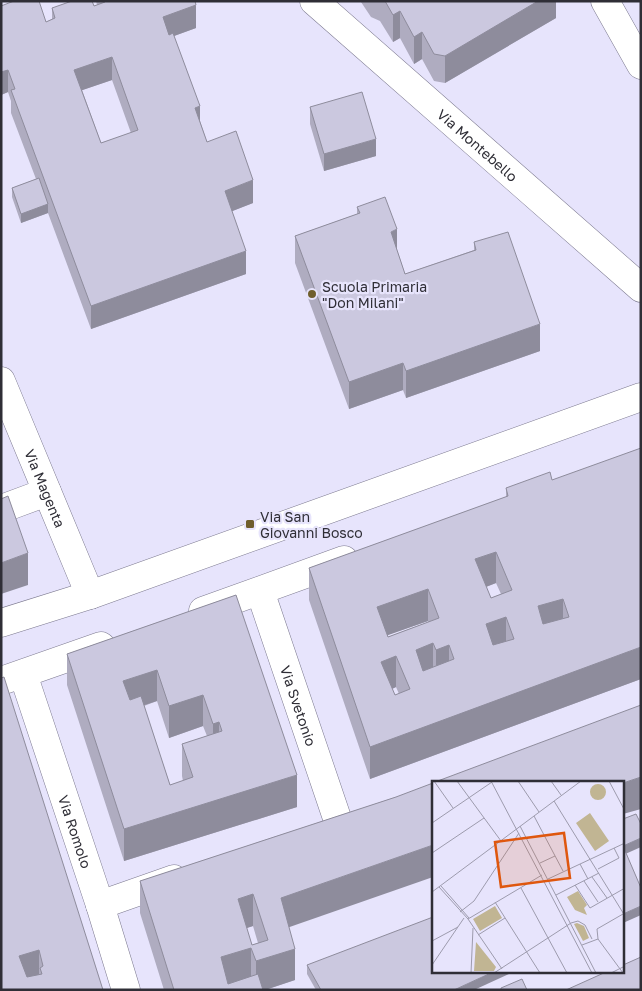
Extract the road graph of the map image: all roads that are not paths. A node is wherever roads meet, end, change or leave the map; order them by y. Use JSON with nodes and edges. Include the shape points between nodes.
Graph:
{"nodes":[{"id":1,"x":314,"y":1,"type":"edge"},
{"id":2,"x":605,"y":1,"type":"edge"},
{"id":3,"x":641,"y":65,"type":"edge"},
{"id":4,"x":641,"y":288,"type":"edge"},
{"id":5,"x":1,"y":381,"type":"edge"},
{"id":6,"x":641,"y":397,"type":"edge"},
{"id":7,"x":47,"y":492,"type":"junction"},
{"id":8,"x":1,"y":509,"type":"edge"},
{"id":9,"x":362,"y":554,"type":"edge"},
{"id":10,"x":260,"y":591,"type":"junction"},
{"id":11,"x":90,"y":595,"type":"junction"},
{"id":12,"x":176,"y":620,"type":"edge"},
{"id":13,"x":1,"y":623,"type":"edge"},
{"id":14,"x":119,"y":640,"type":"edge"},
{"id":15,"x":12,"y":677,"type":"edge"},
{"id":16,"x":364,"y":812,"type":"edge"},
{"id":17,"x":201,"y":869,"type":"edge"},
{"id":18,"x":100,"y":905,"type":"junction"},
{"id":19,"x":126,"y":990,"type":"edge"}],
"edges":[{"from":1,"to":4,"type":"street","name":"Via Montebello"},
{"from":2,"to":3,"type":"street"},
{"from":5,"to":7,"type":"street","name":"Via Magenta"},
{"from":6,"to":11,"type":"street"},
{"from":7,"to":8,"type":"street"},
{"from":7,"to":11,"type":"street","name":"Via Magenta"},
{"from":9,"to":10,"type":"street"},
{"from":10,"to":12,"type":"street"},
{"from":10,"to":16,"type":"street","name":"Via Svetonio","via":[[328,824]]},
{"from":11,"to":13,"type":"street"},
{"from":14,"to":15,"type":"street"},
{"from":15,"to":18,"type":"street","name":"Via Romolo"},
{"from":17,"to":18,"type":"street"},
{"from":18,"to":19,"type":"street","name":"Via Romolo"}]}
